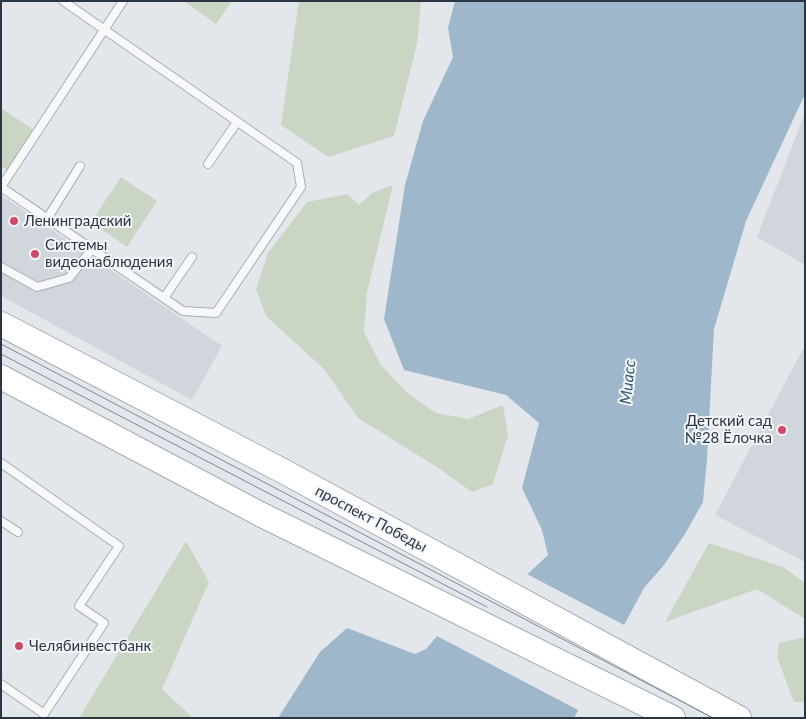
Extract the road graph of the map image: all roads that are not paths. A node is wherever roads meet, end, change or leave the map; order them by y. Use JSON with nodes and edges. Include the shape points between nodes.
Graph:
{"nodes":[{"id":1,"x":63,"y":1,"type":"edge"},
{"id":2,"x":123,"y":1,"type":"edge"},
{"id":3,"x":104,"y":30,"type":"junction"},
{"id":4,"x":237,"y":122,"type":"junction"},
{"id":5,"x":208,"y":164,"type":"dead end"},
{"id":6,"x":80,"y":166,"type":"dead end"},
{"id":7,"x":1,"y":187,"type":"edge"},
{"id":8,"x":47,"y":219,"type":"junction"},
{"id":9,"x":92,"y":249,"type":"junction"},
{"id":10,"x":192,"y":257,"type":"dead end"},
{"id":11,"x":1,"y":267,"type":"edge"},
{"id":12,"x":164,"y":298,"type":"junction"},
{"id":13,"x":1,"y":324,"type":"edge"},
{"id":14,"x":1,"y":377,"type":"edge"},
{"id":15,"x":1,"y":463,"type":"edge"},
{"id":16,"x":1,"y":521,"type":"edge"},
{"id":17,"x":18,"y":532,"type":"dead end"},
{"id":18,"x":1,"y":684,"type":"edge"},
{"id":19,"x":669,"y":716,"type":"edge"},
{"id":20,"x":739,"y":718,"type":"edge"}],
"edges":[{"from":1,"to":3,"type":"lane"},
{"from":2,"to":3,"type":"lane"},
{"from":3,"to":4,"type":"lane"},
{"from":3,"to":7,"type":"lane"},
{"from":4,"to":5,"type":"lane"},
{"from":4,"to":12,"type":"lane","via":[[296,163],[301,187],[216,312],[183,311]]},
{"from":6,"to":8,"type":"lane"},
{"from":7,"to":8,"type":"lane"},
{"from":8,"to":9,"type":"lane"},
{"from":9,"to":11,"type":"lane","via":[[69,278],[37,287]]},
{"from":9,"to":12,"type":"lane"},
{"from":10,"to":12,"type":"lane"},
{"from":13,"to":20,"type":"main road","name":"проспект Победы"},
{"from":14,"to":19,"type":"main road","via":[[260,514]]},
{"from":15,"to":18,"type":"lane","via":[[119,546],[79,606],[104,623],[44,714]]},
{"from":16,"to":17,"type":"lane"}]}
